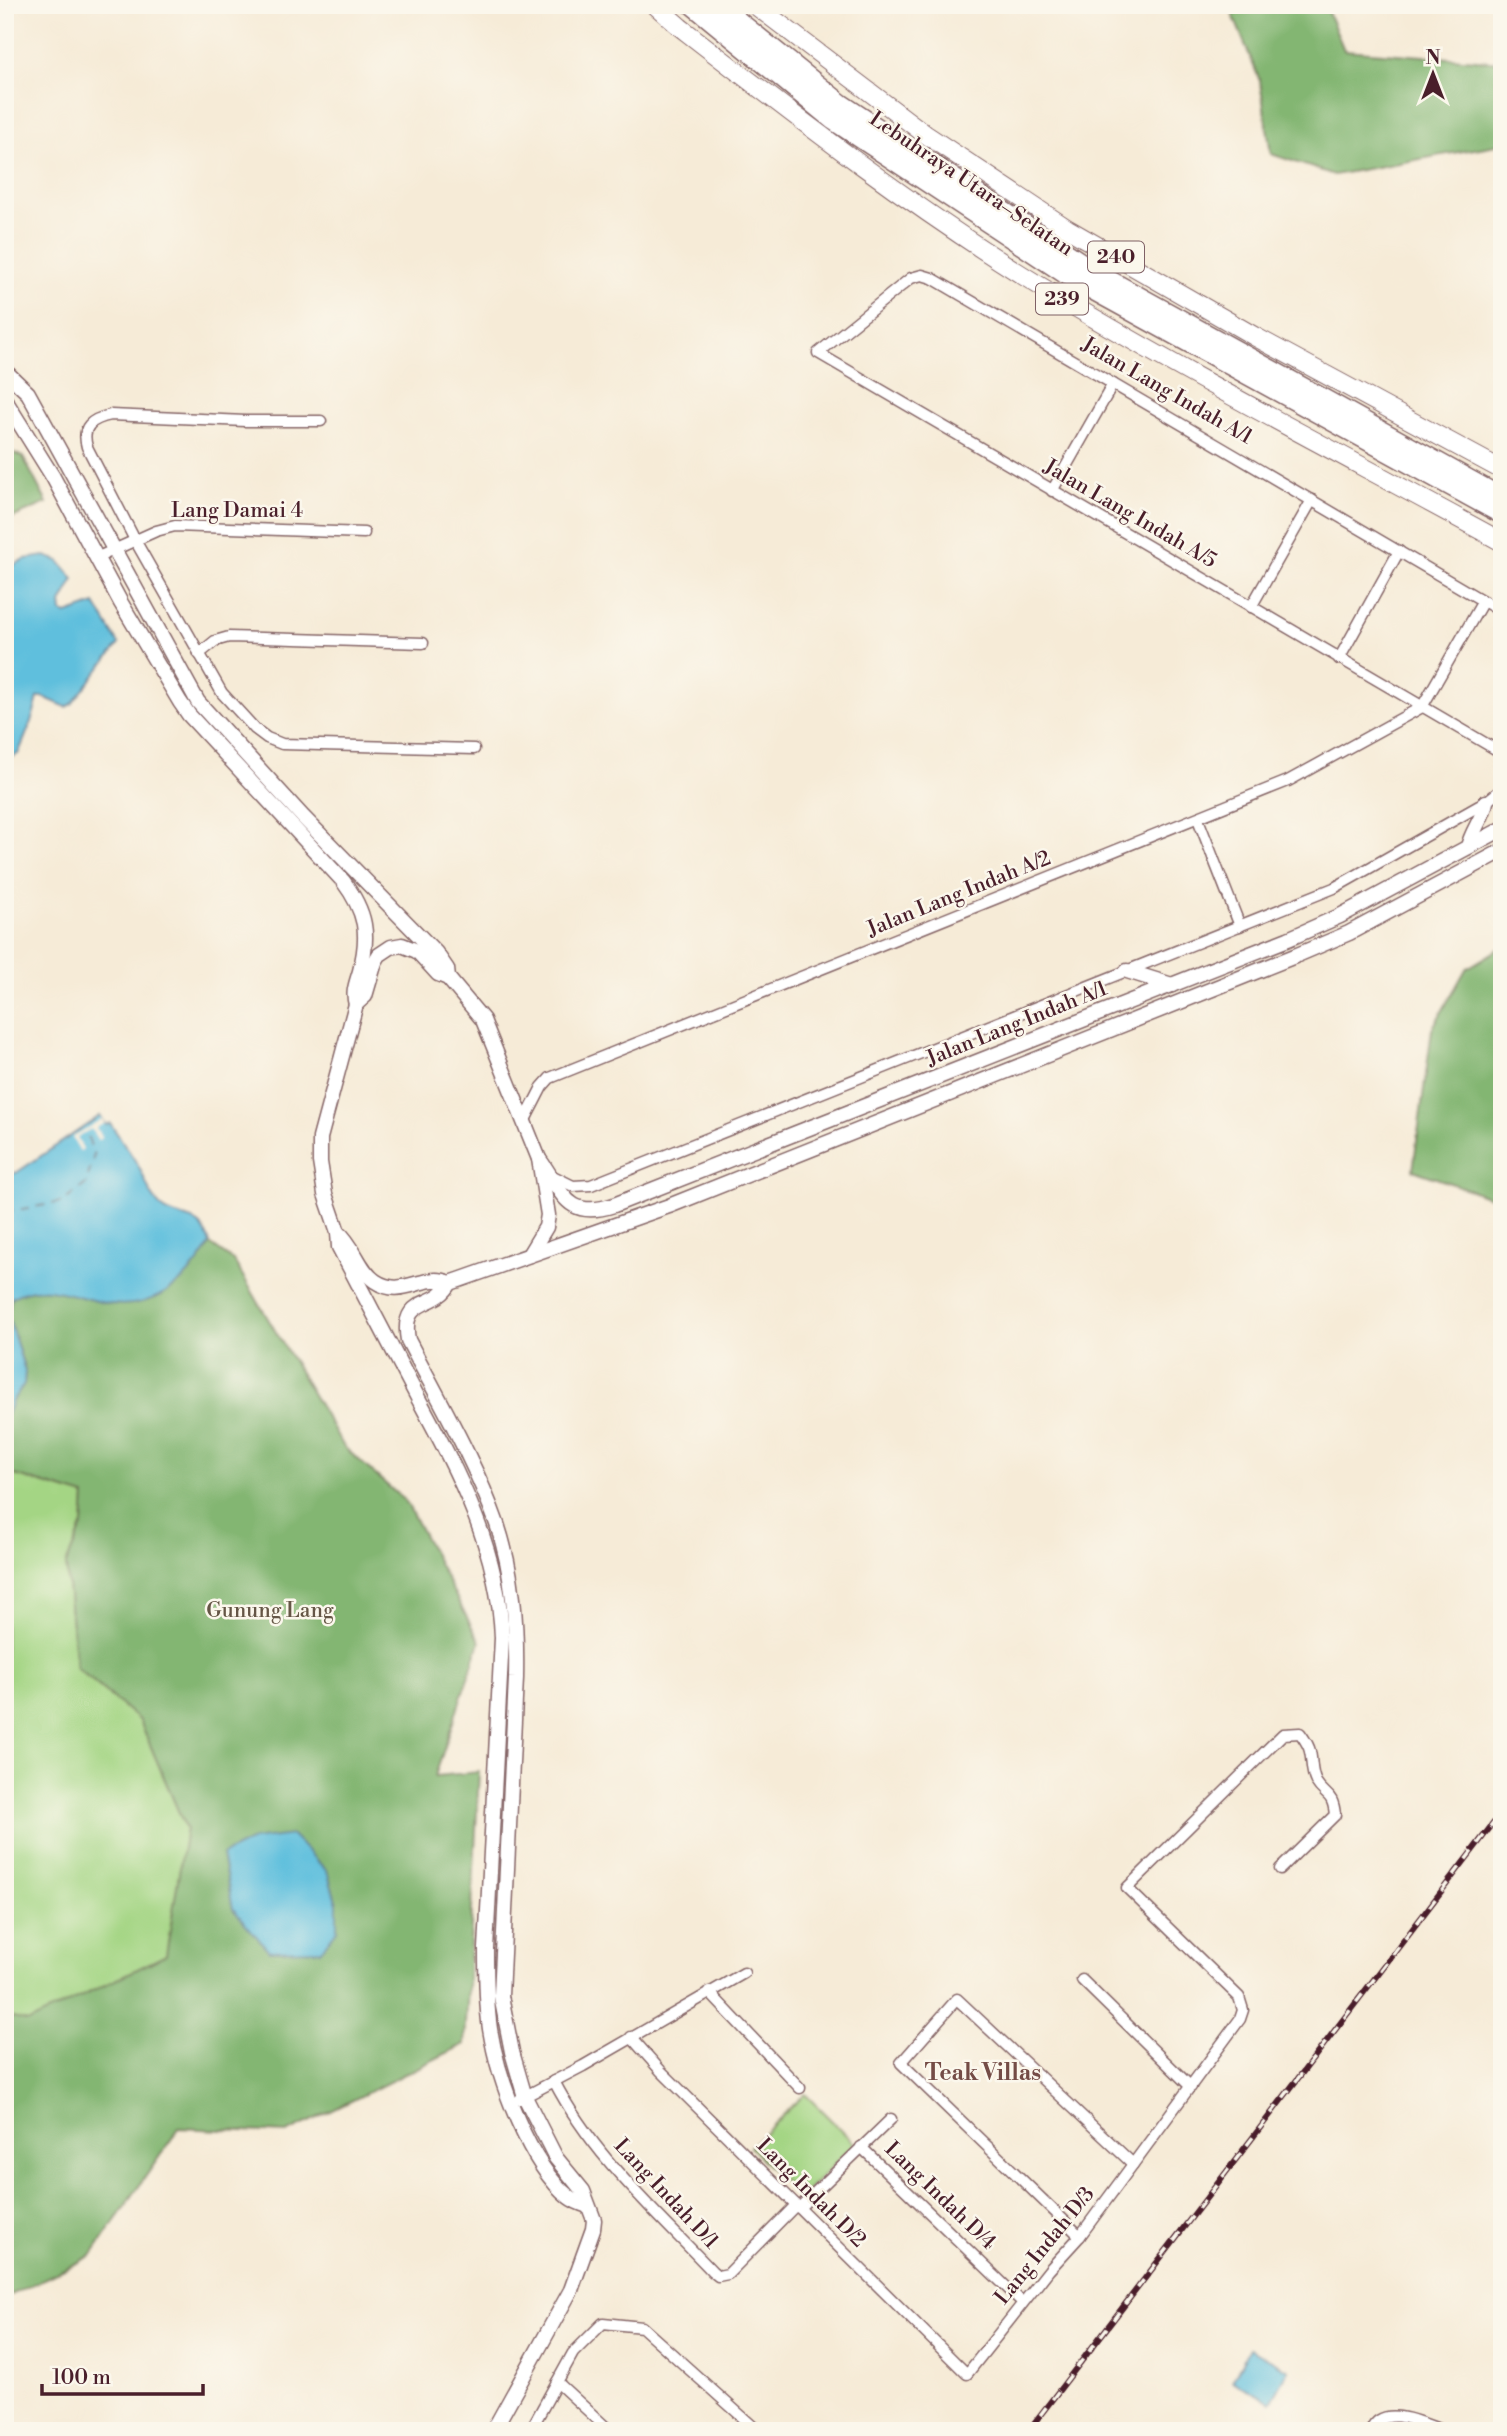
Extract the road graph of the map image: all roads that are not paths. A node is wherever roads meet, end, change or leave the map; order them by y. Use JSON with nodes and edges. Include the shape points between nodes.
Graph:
{"nodes":[{"id":1,"x":655,"y":5,"type":"edge"},
{"id":2,"x":692,"y":5,"type":"edge"},
{"id":3,"x":719,"y":5,"type":"edge"},
{"id":4,"x":755,"y":5,"type":"edge"},
{"id":5,"x":818,"y":353,"type":"joint"},
{"id":6,"x":5,"y":371,"type":"edge"},
{"id":7,"x":1113,"y":384,"type":"junction"},
{"id":8,"x":5,"y":401,"type":"edge"},
{"id":9,"x":321,"y":421,"type":"dead end"},
{"id":10,"x":1502,"y":470,"type":"edge"},
{"id":11,"x":1052,"y":491,"type":"junction"},
{"id":12,"x":1502,"y":498,"type":"edge"},
{"id":13,"x":1312,"y":500,"type":"junction"},
{"id":14,"x":1502,"y":514,"type":"edge"},
{"id":15,"x":364,"y":533,"type":"dead end"},
{"id":16,"x":136,"y":542,"type":"junction"},
{"id":17,"x":1502,"y":542,"type":"edge"},
{"id":18,"x":113,"y":549,"type":"junction"},
{"id":19,"x":1399,"y":551,"type":"junction"},
{"id":20,"x":96,"y":558,"type":"junction"},
{"id":21,"x":1483,"y":601,"type":"junction"},
{"id":22,"x":1251,"y":607,"type":"junction"},
{"id":23,"x":1502,"y":612,"type":"edge"},
{"id":24,"x":423,"y":643,"type":"dead end"},
{"id":25,"x":199,"y":654,"type":"junction"},
{"id":26,"x":1339,"y":659,"type":"junction"},
{"id":27,"x":1422,"y":707,"type":"junction"},
{"id":28,"x":474,"y":749,"type":"dead end"},
{"id":29,"x":1500,"y":756,"type":"edge"},
{"id":30,"x":1502,"y":789,"type":"edge"},
{"id":31,"x":1486,"y":802,"type":"junction"},
{"id":32,"x":1198,"y":819,"type":"junction"},
{"id":33,"x":1502,"y":829,"type":"edge"},
{"id":34,"x":1468,"y":847,"type":"junction"},
{"id":35,"x":1502,"y":851,"type":"edge"},
{"id":36,"x":1240,"y":926,"type":"junction"},
{"id":37,"x":1126,"y":971,"type":"junction"},
{"id":38,"x":448,"y":978,"type":"junction"},
{"id":39,"x":1172,"y":985,"type":"junction"},
{"id":40,"x":356,"y":1004,"type":"junction"},
{"id":41,"x":524,"y":1122,"type":"junction"},
{"id":42,"x":539,"y":1159,"type":"junction"},
{"id":43,"x":551,"y":1175,"type":"junction"},
{"id":44,"x":338,"y":1232,"type":"junction"},
{"id":45,"x":529,"y":1255,"type":"junction"},
{"id":46,"x":450,"y":1283,"type":"junction"},
{"id":47,"x":1280,"y":1869,"type":"dead end"},
{"id":48,"x":744,"y":1973,"type":"dead end"},
{"id":49,"x":1082,"y":1980,"type":"dead end"},
{"id":50,"x":709,"y":1992,"type":"junction"},
{"id":51,"x":631,"y":2037,"type":"junction"},
{"id":52,"x":554,"y":2081,"type":"junction"},
{"id":53,"x":1191,"y":2087,"type":"junction"},
{"id":54,"x":800,"y":2088,"type":"dead end"},
{"id":55,"x":525,"y":2097,"type":"junction"},
{"id":56,"x":511,"y":2103,"type":"junction"},
{"id":57,"x":891,"y":2119,"type":"dead end"},
{"id":58,"x":861,"y":2147,"type":"junction"},
{"id":59,"x":1133,"y":2164,"type":"junction"},
{"id":60,"x":588,"y":2206,"type":"junction"},
{"id":61,"x":798,"y":2206,"type":"junction"},
{"id":62,"x":1080,"y":2236,"type":"junction"},
{"id":63,"x":1022,"y":2302,"type":"junction"},
{"id":64,"x":967,"y":2374,"type":"joint"},
{"id":65,"x":557,"y":2382,"type":"junction"},
{"id":66,"x":493,"y":2431,"type":"edge"},
{"id":67,"x":530,"y":2431,"type":"edge"},
{"id":68,"x":610,"y":2431,"type":"edge"},
{"id":69,"x":758,"y":2431,"type":"edge"},
{"id":70,"x":1371,"y":2431,"type":"edge"},
{"id":71,"x":1444,"y":2431,"type":"edge"}],
"edges":[{"from":1,"to":17,"type":"main road","number":"239","via":[[855,162],[1037,284],[1165,360]]},
{"from":2,"to":14,"type":"highway","name":"Lebuhraya Utara–Selatan","via":[[832,119],[1075,280]]},
{"from":3,"to":12,"type":"highway","name":"Lebuhraya Utara–Selatan","via":[[841,104],[1098,274]]},
{"from":4,"to":10,"type":"main road","number":"240","via":[[925,134],[1068,229]]},
{"from":5,"to":7,"type":"street","name":"Jalan Lang Indah A/1","via":[[911,278],[922,275]]},
{"from":5,"to":11,"type":"street","name":"Jalan Lang Indah A/5"},
{"from":6,"to":18,"type":"street","via":[[28,393]]},
{"from":7,"to":11,"type":"street"},
{"from":7,"to":13,"type":"street","name":"Jalan Lang Indah A/1"},
{"from":8,"to":20,"type":"street"},
{"from":9,"to":16,"type":"street","via":[[111,415],[95,419],[86,427],[87,447]]},
{"from":11,"to":22,"type":"street","name":"Jalan Lang Indah A/5"},
{"from":13,"to":19,"type":"street","name":"Jalan Lang Indah A/1"},
{"from":13,"to":22,"type":"street"},
{"from":15,"to":16,"type":"street","name":"Lang Damai 4","via":[[175,527]]},
{"from":16,"to":18,"type":"street","name":"Lang Damai 4"},
{"from":16,"to":25,"type":"street"},
{"from":18,"to":20,"type":"street","name":"Lang Damai 4"},
{"from":18,"to":38,"type":"street","via":[[198,702],[436,953]]},
{"from":19,"to":21,"type":"street","name":"Jalan Lang Indah A/1"},
{"from":19,"to":26,"type":"street"},
{"from":20,"to":40,"type":"street","via":[[189,715],[359,904],[365,942]]},
{"from":21,"to":23,"type":"street","name":"Jalan Lang Indah A/1"},
{"from":21,"to":27,"type":"street"},
{"from":22,"to":26,"type":"street","name":"Jalan Lang Indah A/5"},
{"from":24,"to":25,"type":"street","via":[[229,636]]},
{"from":25,"to":28,"type":"street","via":[[228,702],[267,738],[282,744]]},
{"from":26,"to":27,"type":"street","name":"Jalan Lang Indah A/5"},
{"from":27,"to":29,"type":"street","name":"Jalan Lang Indah A/5"},
{"from":27,"to":32,"type":"street","name":"Jalan Lang Indah A/2","via":[[1288,781]]},
{"from":30,"to":31,"type":"street","name":"Jalan Lang Indah A/1"},
{"from":31,"to":34,"type":"street"},
{"from":31,"to":36,"type":"street","name":"Jalan Lang Indah A/1","via":[[1334,888]]},
{"from":32,"to":36,"type":"street"},
{"from":32,"to":41,"type":"street","name":"Jalan Lang Indah A/2","via":[[550,1078]]},
{"from":33,"to":34,"type":"street","name":"Jalan Lang Indah A/1"},
{"from":34,"to":39,"type":"street","name":"Jalan Lang Indah A/1","via":[[1340,916]]},
{"from":35,"to":45,"type":"street","via":[[1295,957],[669,1206]]},
{"from":36,"to":37,"type":"street","name":"Jalan Lang Indah A/1"},
{"from":37,"to":39,"type":"street"},
{"from":37,"to":43,"type":"street","name":"Jalan Lang Indah A/1","via":[[591,1185],[573,1186]]},
{"from":38,"to":40,"type":"street","via":[[413,948],[397,945],[379,955],[365,996]]},
{"from":38,"to":41,"type":"street","via":[[483,1020]]},
{"from":39,"to":43,"type":"street","name":"Jalan Lang Indah A/1","via":[[598,1210],[583,1210],[566,1199]]},
{"from":40,"to":44,"type":"street","via":[[320,1138],[325,1194]]},
{"from":41,"to":42,"type":"street"},
{"from":42,"to":43,"type":"street","name":"Jalan Lang Indah A/1"},
{"from":42,"to":45,"type":"street","via":[[548,1215]]},
{"from":44,"to":46,"type":"street","via":[[366,1273],[379,1283],[397,1288],[431,1280]]},
{"from":44,"to":56,"type":"street","via":[[339,1247],[468,1494],[491,1563],[502,1638],[486,1996],[495,2056]]},
{"from":45,"to":46,"type":"street"},
{"from":46,"to":55,"type":"street","via":[[443,1293],[412,1310],[406,1324],[408,1340],[485,1494],[513,1595],[516,1678],[501,1996]]},
{"from":47,"to":53,"type":"street","name":"Lang Indah D/3","via":[[1335,1815],[1334,1802],[1318,1785],[1309,1747],[1300,1733],[1283,1734],[1127,1888],[1239,1997],[1240,2019]]},
{"from":48,"to":50,"type":"street"},
{"from":49,"to":53,"type":"street"},
{"from":50,"to":51,"type":"street"},
{"from":50,"to":54,"type":"street"},
{"from":51,"to":52,"type":"street"},
{"from":51,"to":61,"type":"street","name":"Lang Indah D/2"},
{"from":52,"to":55,"type":"street"},
{"from":52,"to":61,"type":"street","name":"Lang Indah D/1","via":[[593,2144],[718,2276],[728,2274]]},
{"from":53,"to":59,"type":"street","name":"Lang Indah D/3"},
{"from":55,"to":56,"type":"street"},
{"from":55,"to":60,"type":"street","via":[[556,2158],[583,2191]]},
{"from":56,"to":60,"type":"street","via":[[545,2170],[569,2198]]},
{"from":57,"to":58,"type":"street"},
{"from":58,"to":61,"type":"street"},
{"from":58,"to":63,"type":"street","name":"Lang Indah D/4"},
{"from":59,"to":62,"type":"street","name":"Lang Indah D/3"},
{"from":59,"to":62,"type":"street","via":[[957,1999],[901,2063]]},
{"from":60,"to":66,"type":"street","via":[[593,2229],[571,2290]]},
{"from":61,"to":64,"type":"street","name":"Lang Indah D/2"},
{"from":62,"to":63,"type":"street","name":"Lang Indah D/3"},
{"from":63,"to":64,"type":"street","name":"Lang Indah D/3"},
{"from":65,"to":67,"type":"street"},
{"from":65,"to":68,"type":"street"},
{"from":65,"to":69,"type":"street","via":[[573,2353],[603,2323],[642,2327]]},
{"from":70,"to":71,"type":"street","via":[[1380,2418],[1399,2416]]}]}
